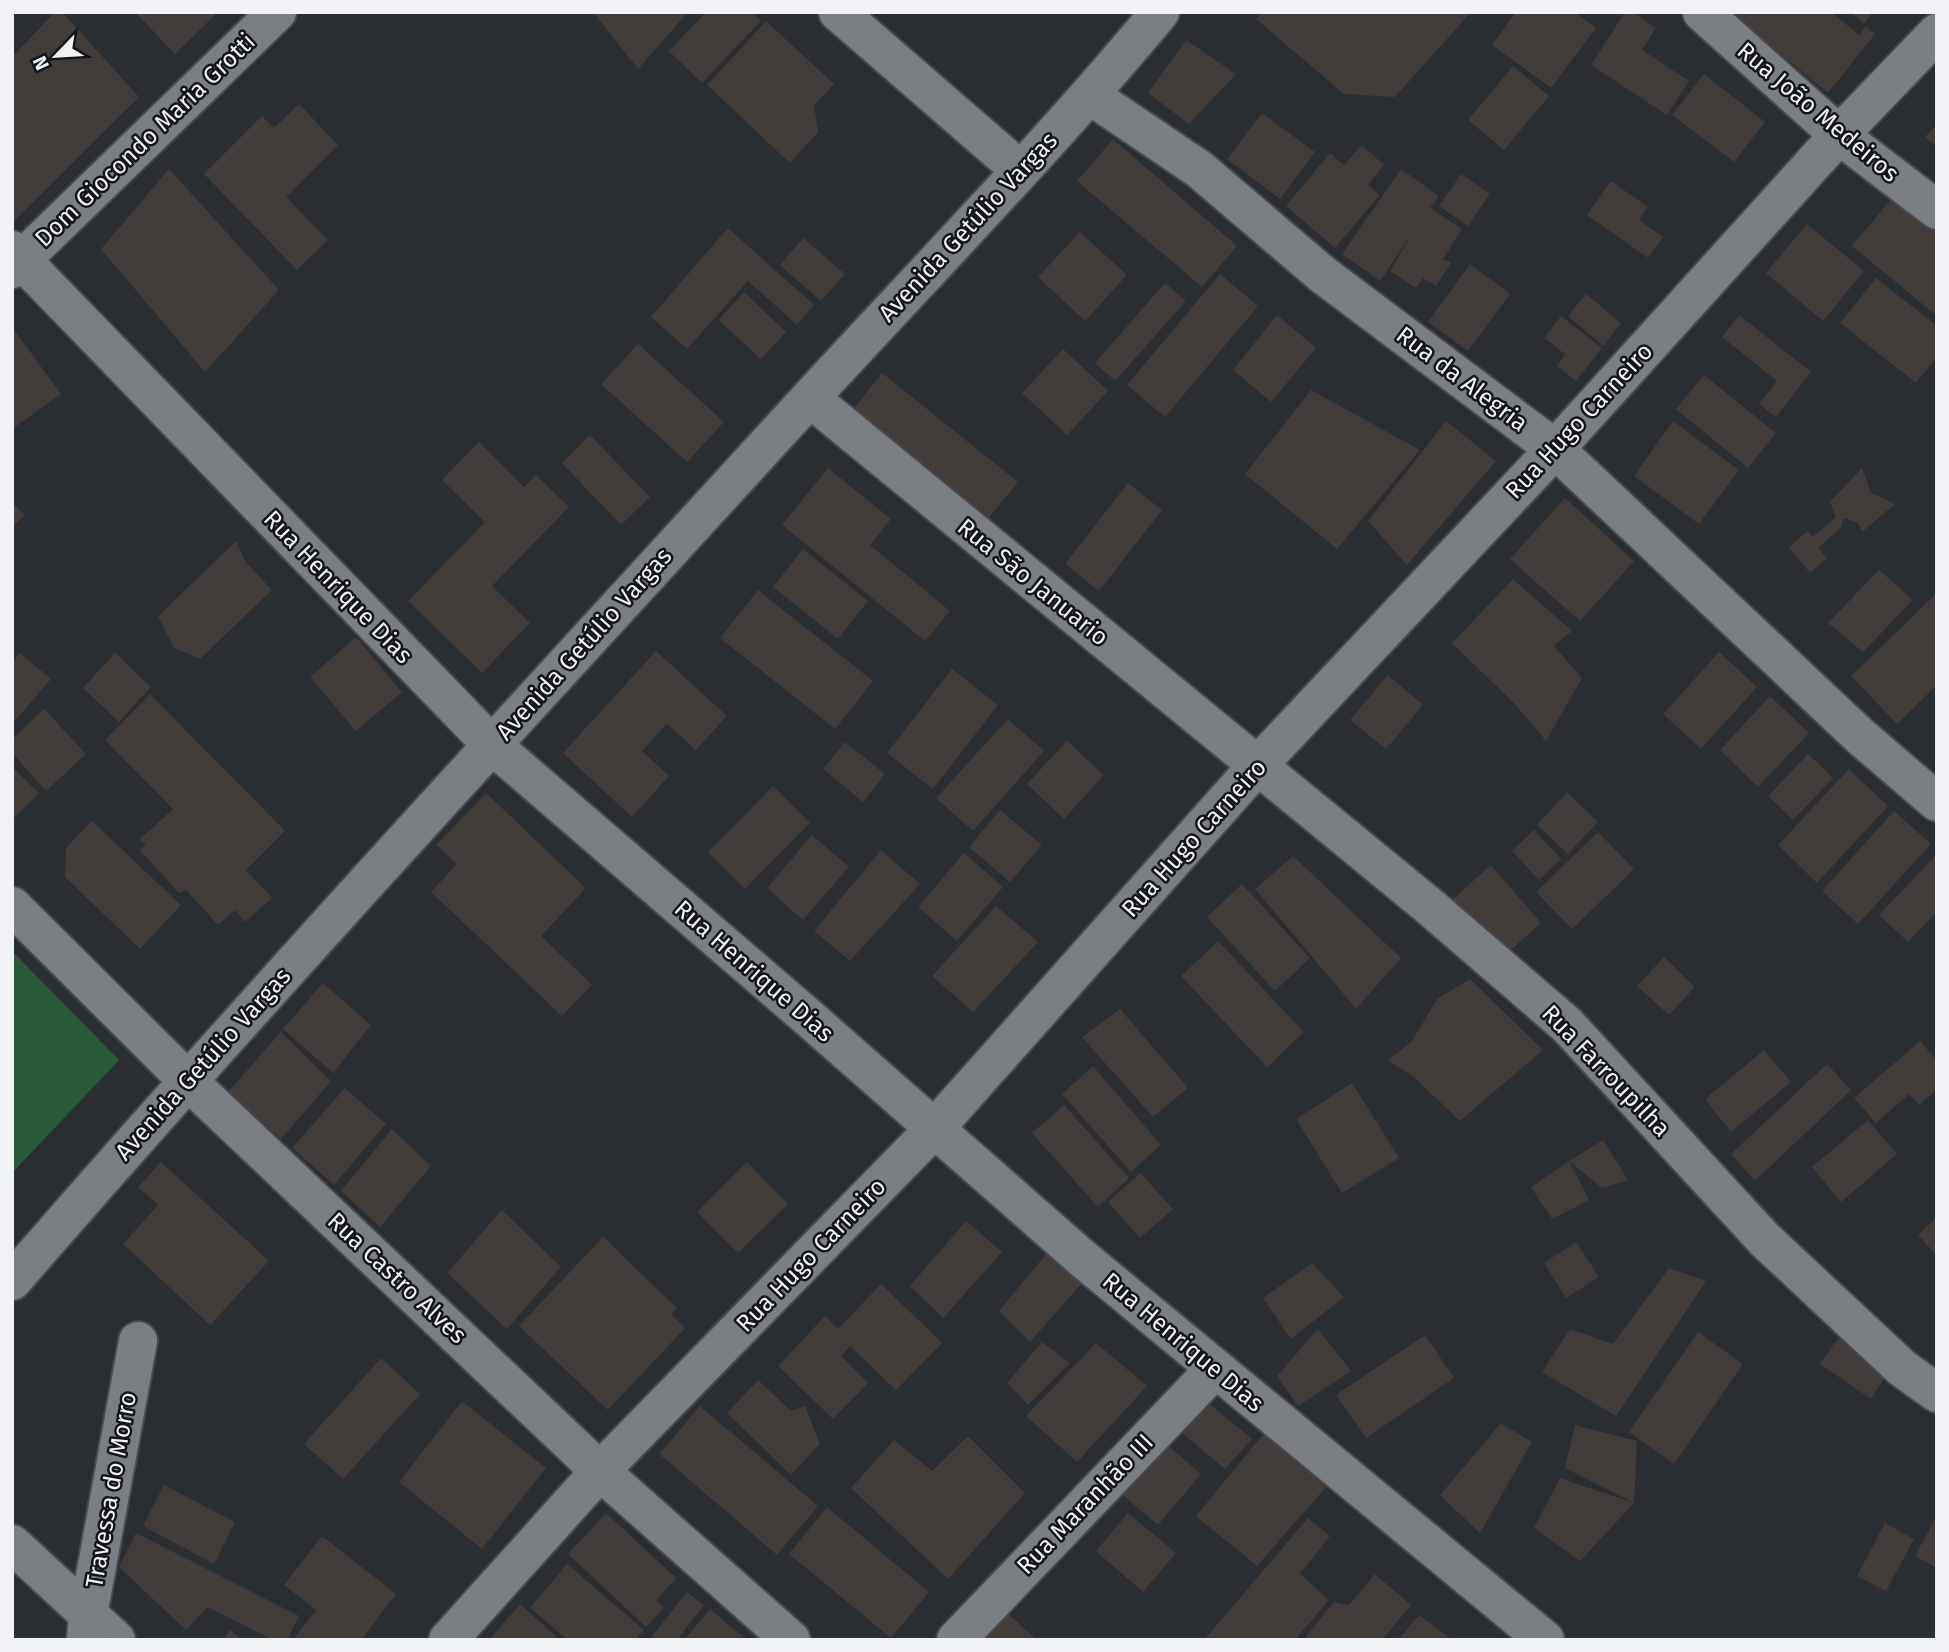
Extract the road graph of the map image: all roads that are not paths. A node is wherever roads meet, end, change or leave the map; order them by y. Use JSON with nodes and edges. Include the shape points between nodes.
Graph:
{"nodes":[{"id":1,"x":277,"y":12,"type":"edge"},
{"id":2,"x":838,"y":12,"type":"edge"},
{"id":3,"x":1160,"y":12,"type":"edge"},
{"id":4,"x":1702,"y":12,"type":"edge"},
{"id":5,"x":1937,"y":33,"type":"edge"},
{"id":6,"x":1091,"y":96,"type":"junction"},
{"id":7,"x":1839,"y":135,"type":"junction"},
{"id":8,"x":1020,"y":170,"type":"junction"},
{"id":9,"x":1937,"y":210,"type":"edge"},
{"id":10,"x":16,"y":259,"type":"edge"},
{"id":11,"x":810,"y":398,"type":"junction"},
{"id":12,"x":1555,"y":449,"type":"junction"},
{"id":13,"x":492,"y":745,"type":"junction"},
{"id":14,"x":1257,"y":766,"type":"junction"},
{"id":15,"x":1937,"y":802,"type":"edge"},
{"id":16,"x":12,"y":906,"type":"edge"},
{"id":17,"x":187,"y":1080,"type":"junction"},
{"id":18,"x":935,"y":1128,"type":"junction"},
{"id":19,"x":12,"y":1281,"type":"edge"},
{"id":20,"x":138,"y":1341,"type":"dead end"},
{"id":21,"x":1215,"y":1369,"type":"junction"},
{"id":22,"x":1937,"y":1394,"type":"edge"},
{"id":23,"x":600,"y":1471,"type":"junction"},
{"id":24,"x":12,"y":1544,"type":"edge"},
{"id":25,"x":87,"y":1627,"type":"edge"},
{"id":26,"x":116,"y":1640,"type":"edge"},
{"id":27,"x":448,"y":1640,"type":"edge"},
{"id":28,"x":791,"y":1640,"type":"edge"},
{"id":29,"x":956,"y":1640,"type":"edge"},
{"id":30,"x":1545,"y":1640,"type":"edge"}],
"edges":[{"from":1,"to":10,"type":"street","name":"Dom Giocondo Maria Grotti"},
{"from":2,"to":8,"type":"street"},
{"from":3,"to":6,"type":"street","name":"Avenida Getúlio Vargas"},
{"from":4,"to":7,"type":"street","name":"Rua João Medeiros"},
{"from":5,"to":7,"type":"street","name":"Rua Hugo Carneiro"},
{"from":6,"to":8,"type":"street","name":"Avenida Getúlio Vargas"},
{"from":6,"to":12,"type":"street","name":"Rua da Alegria","via":[[1199,169],[1322,274]]},
{"from":7,"to":9,"type":"street","name":"Rua João Medeiros"},
{"from":7,"to":12,"type":"street","name":"Rua Hugo Carneiro"},
{"from":8,"to":11,"type":"street","name":"Avenida Getúlio Vargas"},
{"from":10,"to":13,"type":"street","name":"Rua Henrique Dias"},
{"from":11,"to":13,"type":"street","name":"Avenida Getúlio Vargas"},
{"from":11,"to":14,"type":"street","name":"Rua São Januario"},
{"from":12,"to":14,"type":"street","name":"Rua Hugo Carneiro"},
{"from":12,"to":15,"type":"street","name":"Rua da Alegria","via":[[1861,737]]},
{"from":13,"to":17,"type":"street","name":"Avenida Getúlio Vargas"},
{"from":13,"to":18,"type":"street","name":"Rua Henrique Dias"},
{"from":14,"to":18,"type":"street","name":"Rua Hugo Carneiro"},
{"from":14,"to":22,"type":"street","name":"Rua Farroupilha","via":[[1566,1025],[1764,1239],[1902,1368]]},
{"from":16,"to":17,"type":"street","name":"Rua Castro Alves"},
{"from":17,"to":19,"type":"street","name":"Avenida Getúlio Vargas"},
{"from":17,"to":23,"type":"street","name":"Rua Castro Alves"},
{"from":18,"to":21,"type":"street","name":"Rua Henrique Dias"},
{"from":18,"to":23,"type":"street","name":"Rua Hugo Carneiro"},
{"from":20,"to":25,"type":"street","name":"Travessa do Morro"},
{"from":21,"to":29,"type":"street","name":"Rua Maranhão III"},
{"from":21,"to":30,"type":"street","name":"Rua Henrique Dias"},
{"from":23,"to":27,"type":"street","name":"Rua Hugo Carneiro"},
{"from":23,"to":28,"type":"street","name":"Rua Castro Alves"},
{"from":24,"to":25,"type":"street"},
{"from":25,"to":26,"type":"street"}]}
